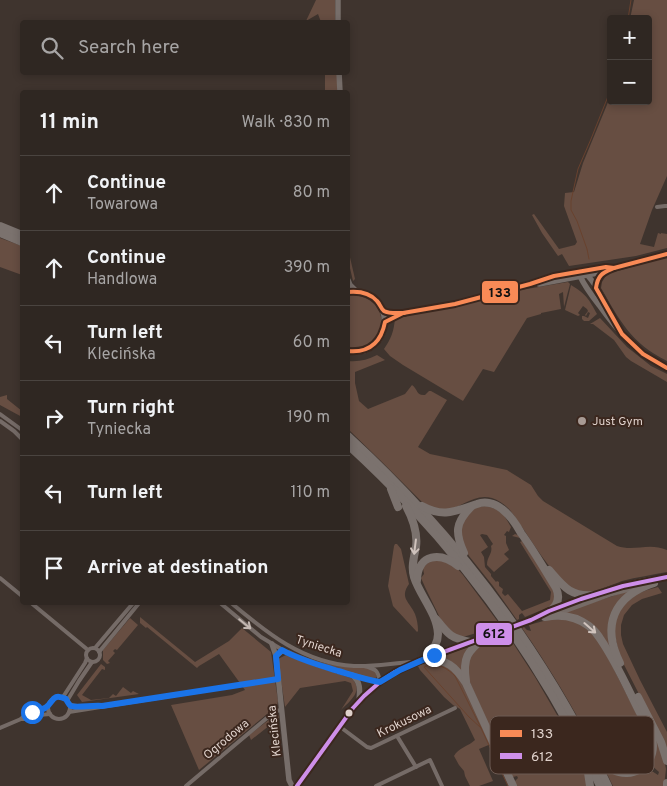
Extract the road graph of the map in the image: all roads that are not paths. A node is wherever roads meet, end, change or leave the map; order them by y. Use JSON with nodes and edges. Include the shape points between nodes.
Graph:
{"nodes":[{"id":1,"x":338,"y":0,"type":"edge"},
{"id":2,"x":338,"y":20,"type":"edge"},
{"id":3,"x":340,"y":75,"type":"edge"},
{"id":4,"x":340,"y":90,"type":"edge"},
{"id":5,"x":667,"y":206,"type":"edge"},
{"id":6,"x":657,"y":207,"type":"dead end"},
{"id":7,"x":0,"y":226,"type":"edge"},
{"id":8,"x":0,"y":233,"type":"edge"},
{"id":9,"x":20,"y":234,"type":"edge"},
{"id":10,"x":20,"y":241,"type":"edge"},
{"id":11,"x":667,"y":254,"type":"edge"},
{"id":12,"x":614,"y":268,"type":"junction"},
{"id":13,"x":603,"y":272,"type":"junction"},
{"id":14,"x":583,"y":274,"type":"junction"},
{"id":15,"x":350,"y":285,"type":"edge"},
{"id":16,"x":596,"y":288,"type":"junction"},
{"id":17,"x":356,"y":291,"type":"junction"},
{"id":18,"x":350,"y":292,"type":"edge"},
{"id":19,"x":383,"y":310,"type":"junction"},
{"id":20,"x":403,"y":313,"type":"junction"},
{"id":21,"x":385,"y":322,"type":"junction"},
{"id":22,"x":622,"y":334,"type":"junction"},
{"id":23,"x":350,"y":351,"type":"edge"},
{"id":24,"x":667,"y":368,"type":"edge"},
{"id":25,"x":0,"y":414,"type":"edge"},
{"id":26,"x":0,"y":422,"type":"edge"},
{"id":27,"x":20,"y":429,"type":"edge"},
{"id":28,"x":20,"y":437,"type":"edge"},
{"id":29,"x":350,"y":438,"type":"edge"},
{"id":30,"x":350,"y":447,"type":"edge"},
{"id":31,"x":390,"y":485,"type":"junction"},
{"id":32,"x":396,"y":492,"type":"junction"},
{"id":33,"x":416,"y":502,"type":"junction"},
{"id":34,"x":398,"y":506,"type":"dead end"},
{"id":35,"x":472,"y":506,"type":"junction"},
{"id":36,"x":536,"y":555,"type":"junction"},
{"id":37,"x":472,"y":568,"type":"junction"},
{"id":38,"x":470,"y":577,"type":"junction"},
{"id":39,"x":667,"y":577,"type":"edge"},
{"id":40,"x":0,"y":578,"type":"edge"},
{"id":41,"x":667,"y":581,"type":"edge"},
{"id":42,"x":654,"y":583,"type":"junction"},
{"id":43,"x":418,"y":586,"type":"junction"},
{"id":44,"x":20,"y":594,"type":"edge"},
{"id":45,"x":593,"y":595,"type":"junction"},
{"id":46,"x":34,"y":605,"type":"edge"},
{"id":47,"x":131,"y":605,"type":"edge"},
{"id":48,"x":138,"y":605,"type":"edge"},
{"id":49,"x":222,"y":605,"type":"edge"},
{"id":50,"x":234,"y":605,"type":"edge"},
{"id":51,"x":432,"y":614,"type":"junction"},
{"id":52,"x":548,"y":614,"type":"junction"},
{"id":53,"x":487,"y":635,"type":"junction"},
{"id":54,"x":470,"y":642,"type":"junction"},
{"id":55,"x":272,"y":644,"type":"junction"},
{"id":56,"x":95,"y":648,"type":"junction"},
{"id":57,"x":88,"y":650,"type":"junction"},
{"id":58,"x":282,"y":650,"type":"junction"},
{"id":59,"x":99,"y":652,"type":"junction"},
{"id":60,"x":276,"y":656,"type":"junction"},
{"id":61,"x":86,"y":658,"type":"junction"},
{"id":62,"x":426,"y":658,"type":"junction"},
{"id":63,"x":92,"y":662,"type":"junction"},
{"id":64,"x":416,"y":662,"type":"junction"},
{"id":65,"x":364,"y":666,"type":"junction"},
{"id":66,"x":352,"y":675,"type":"junction"},
{"id":67,"x":278,"y":679,"type":"junction"},
{"id":68,"x":380,"y":682,"type":"junction"},
{"id":69,"x":466,"y":683,"type":"junction"},
{"id":70,"x":62,"y":697,"type":"junction"},
{"id":71,"x":359,"y":701,"type":"junction"},
{"id":72,"x":68,"y":702,"type":"junction"},
{"id":73,"x":48,"y":706,"type":"junction"},
{"id":74,"x":102,"y":706,"type":"junction"},
{"id":75,"x":455,"y":708,"type":"dead end"},
{"id":76,"x":281,"y":710,"type":"junction"},
{"id":77,"x":69,"y":712,"type":"junction"},
{"id":78,"x":50,"y":714,"type":"junction"},
{"id":79,"x":565,"y":716,"type":"edge"},
{"id":80,"x":569,"y":716,"type":"edge"},
{"id":81,"x":641,"y":716,"type":"edge"},
{"id":82,"x":648,"y":716,"type":"edge"},
{"id":83,"x":20,"y":719,"type":"junction"},
{"id":84,"x":339,"y":726,"type":"junction"},
{"id":85,"x":654,"y":727,"type":"edge"},
{"id":86,"x":0,"y":728,"type":"edge"},
{"id":87,"x":396,"y":736,"type":"junction"},
{"id":88,"x":490,"y":736,"type":"edge"},
{"id":89,"x":667,"y":761,"type":"edge"},
{"id":90,"x":416,"y":767,"type":"junction"},
{"id":91,"x":508,"y":774,"type":"edge"},
{"id":92,"x":595,"y":774,"type":"edge"},
{"id":93,"x":601,"y":774,"type":"edge"},
{"id":94,"x":186,"y":786,"type":"edge"},
{"id":95,"x":292,"y":786,"type":"edge"},
{"id":96,"x":297,"y":786,"type":"edge"},
{"id":97,"x":378,"y":786,"type":"edge"},
{"id":98,"x":442,"y":786,"type":"edge"},
{"id":99,"x":513,"y":786,"type":"edge"},
{"id":100,"x":600,"y":786,"type":"edge"},
{"id":101,"x":608,"y":786,"type":"edge"}],
"edges":[{"from":1,"to":2,"type":"main road"},
{"from":3,"to":4,"type":"main road"},
{"from":5,"to":6,"type":"street"},
{"from":7,"to":9,"type":"highway"},
{"from":8,"to":10,"type":"highway"},
{"from":11,"to":12,"type":"main road"},
{"from":12,"to":13,"type":"main road"},
{"from":12,"to":14,"type":"main road","via":[[606,267]]},
{"from":13,"to":14,"type":"main road"},
{"from":13,"to":16,"type":"main road"},
{"from":14,"to":16,"type":"main road"},
{"from":14,"to":20,"type":"main road"},
{"from":14,"to":22,"type":"main road","via":[[586,287]]},
{"from":15,"to":17,"type":"main road"},
{"from":16,"to":22,"type":"main road"},
{"from":17,"to":18,"type":"main road"},
{"from":17,"to":19,"type":"main road","via":[[373,297]]},
{"from":19,"to":20,"type":"main road"},
{"from":19,"to":21,"type":"main road"},
{"from":20,"to":21,"type":"main road"},
{"from":21,"to":23,"type":"main road","via":[[374,344],[359,352]]},
{"from":22,"to":24,"type":"main road","via":[[644,354]]},
{"from":25,"to":27,"type":"street"},
{"from":26,"to":28,"type":"street"},
{"from":29,"to":33,"type":"highway"},
{"from":30,"to":31,"type":"highway"},
{"from":31,"to":32,"type":"highway"},
{"from":31,"to":34,"type":"highway"},
{"from":32,"to":38,"type":"highway"},
{"from":32,"to":43,"type":"highway","one_way":true,"via":[[415,525],[413,572]]},
{"from":33,"to":35,"type":"highway","via":[[439,513]]},
{"from":33,"to":37,"type":"highway"},
{"from":35,"to":36,"type":"highway","via":[[488,503],[503,509]]},
{"from":35,"to":37,"type":"highway","via":[[462,516],[458,529],[460,544]]},
{"from":36,"to":45,"type":"highway","via":[[566,588],[578,594]]},
{"from":36,"to":52,"type":"highway","via":[[558,594],[557,604]]},
{"from":37,"to":80,"type":"highway","via":[[527,643]]},
{"from":38,"to":43,"type":"highway","via":[[448,559],[433,557],[420,566]]},
{"from":38,"to":79,"type":"highway","via":[[498,613]]},
{"from":39,"to":45,"type":"main road"},
{"from":40,"to":44,"type":"street"},
{"from":41,"to":42,"type":"main road"},
{"from":42,"to":52,"type":"main road"},
{"from":42,"to":82,"type":"highway","via":[[621,603],[611,626],[616,656]]},
{"from":43,"to":51,"type":"highway"},
{"from":45,"to":52,"type":"main road"},
{"from":46,"to":57,"type":"street"},
{"from":47,"to":56,"type":"street"},
{"from":48,"to":59,"type":"street"},
{"from":49,"to":55,"type":"street","name":"Tyniecka","one_way":true},
{"from":50,"to":65,"type":"street","name":"Tyniecka","via":[[270,635],[300,652],[339,664]]},
{"from":51,"to":54,"type":"highway","via":[[451,636]]},
{"from":51,"to":62,"type":"highway","via":[[438,638]]},
{"from":52,"to":53,"type":"main road"},
{"from":52,"to":81,"type":"highway","one_way":true,"via":[[574,618],[597,634]]},
{"from":53,"to":54,"type":"main road"},
{"from":53,"to":69,"type":"highway","via":[[466,658]]},
{"from":54,"to":62,"type":"main road"},
{"from":55,"to":58,"type":"street","name":"Tyniecka"},
{"from":55,"to":60,"type":"main road","name":"Klecińska"},
{"from":56,"to":57,"type":"street"},
{"from":56,"to":59,"type":"street"},
{"from":57,"to":61,"type":"street"},
{"from":58,"to":60,"type":"main road"},
{"from":58,"to":66,"type":"street","name":"Tyniecka"},
{"from":59,"to":63,"type":"street","via":[[98,659]]},
{"from":60,"to":67,"type":"main road","name":"Klecińska"},
{"from":61,"to":63,"type":"street"},
{"from":61,"to":70,"type":"street"},
{"from":62,"to":64,"type":"main road"},
{"from":62,"to":69,"type":"highway","via":[[452,666]]},
{"from":63,"to":72,"type":"street"},
{"from":64,"to":65,"type":"street","name":"Tyniecka"},
{"from":64,"to":68,"type":"main road"},
{"from":65,"to":68,"type":"street","via":[[377,671]]},
{"from":66,"to":68,"type":"street","name":"Tyniecka"},
{"from":66,"to":71,"type":"main road","via":[[360,685]]},
{"from":67,"to":74,"type":"street"},
{"from":67,"to":76,"type":"main road","name":"Klecińska"},
{"from":68,"to":71,"type":"main road"},
{"from":69,"to":88,"type":"highway"},
{"from":70,"to":72,"type":"street"},
{"from":70,"to":73,"type":"street","via":[[55,698]]},
{"from":71,"to":84,"type":"main road"},
{"from":72,"to":74,"type":"street","via":[[73,706]]},
{"from":72,"to":77,"type":"street"},
{"from":73,"to":78,"type":"street"},
{"from":73,"to":83,"type":"street"},
{"from":74,"to":77,"type":"street"},
{"from":75,"to":87,"type":"street","name":"Krokusowa"},
{"from":76,"to":94,"type":"street","name":"Ogrodowa","via":[[275,711]]},
{"from":76,"to":95,"type":"main road","name":"Klecińska"},
{"from":77,"to":78,"type":"street","via":[[59,719]]},
{"from":78,"to":83,"type":"street"},
{"from":83,"to":86,"type":"street"},
{"from":84,"to":87,"type":"street","name":"Krokusowa","via":[[371,748]]},
{"from":84,"to":96,"type":"main road"},
{"from":85,"to":89,"type":"highway"},
{"from":87,"to":90,"type":"street"},
{"from":90,"to":97,"type":"street"},
{"from":90,"to":98,"type":"street","via":[[430,760]]},
{"from":91,"to":99,"type":"highway"},
{"from":92,"to":100,"type":"highway"},
{"from":93,"to":101,"type":"highway"}]}
